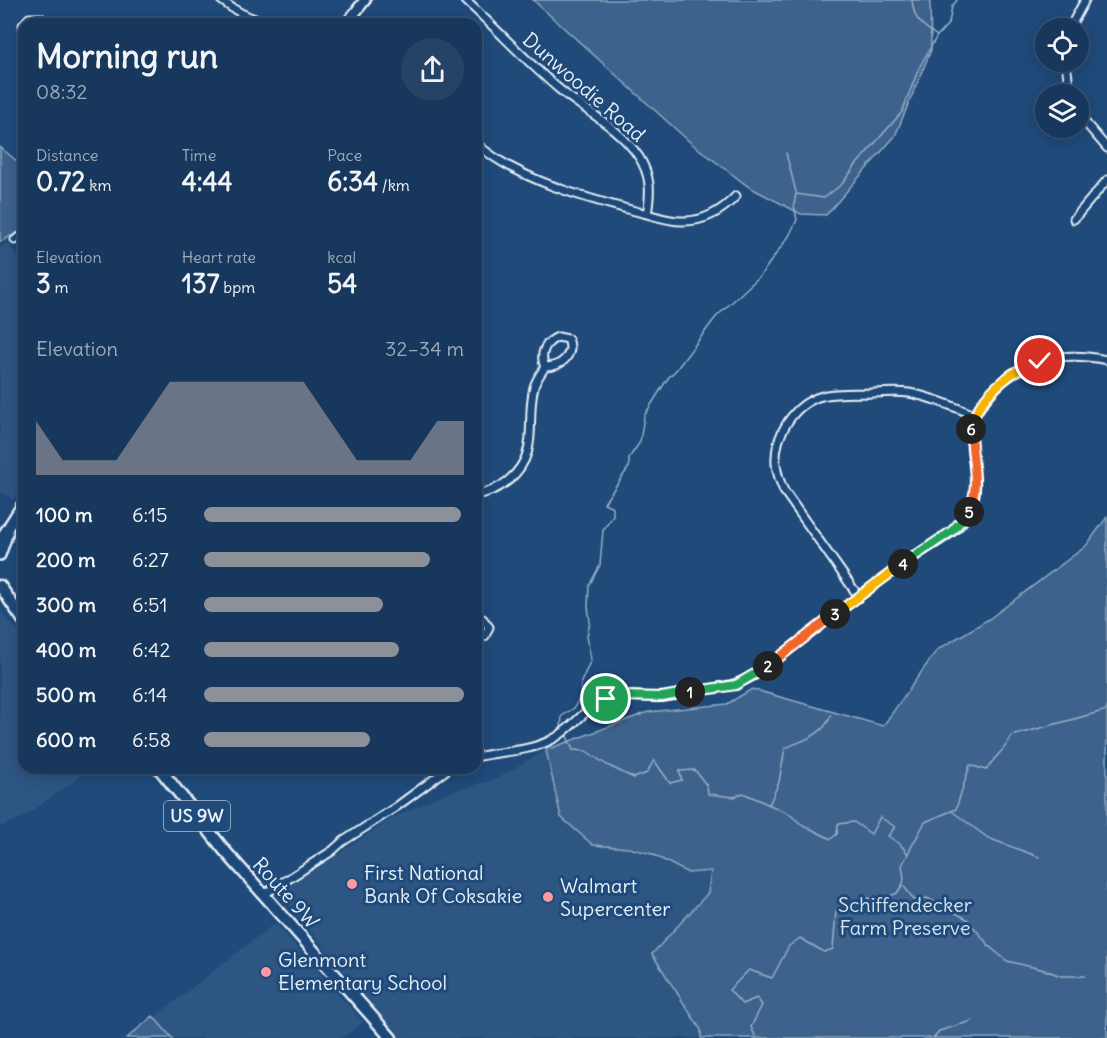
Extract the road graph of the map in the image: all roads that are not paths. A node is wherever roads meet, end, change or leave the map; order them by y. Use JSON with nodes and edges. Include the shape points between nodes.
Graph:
{"nodes":[{"id":1,"x":221,"y":0,"type":"edge"},
{"id":2,"x":365,"y":0,"type":"edge"},
{"id":3,"x":465,"y":0,"type":"edge"},
{"id":4,"x":1086,"y":0,"type":"edge"},
{"id":5,"x":250,"y":18,"type":"edge"},
{"id":6,"x":351,"y":18,"type":"edge"},
{"id":7,"x":1075,"y":18,"type":"edge"},
{"id":8,"x":1089,"y":127,"type":"edge"},
{"id":9,"x":482,"y":148,"type":"edge"},
{"id":10,"x":1107,"y":148,"type":"edge"},
{"id":11,"x":1107,"y":180,"type":"edge"},
{"id":12,"x":735,"y":196,"type":"dead end"},
{"id":13,"x":647,"y":214,"type":"junction"},
{"id":14,"x":1074,"y":219,"type":"dead end"},
{"id":15,"x":18,"y":238,"type":"edge"},
{"id":16,"x":15,"y":240,"type":"dead end"},
{"id":17,"x":1107,"y":360,"type":"edge"},
{"id":18,"x":545,"y":367,"type":"junction"},
{"id":19,"x":975,"y":415,"type":"junction"},
{"id":20,"x":482,"y":494,"type":"edge"},
{"id":21,"x":18,"y":512,"type":"edge"},
{"id":22,"x":9,"y":528,"type":"junction"},
{"id":23,"x":0,"y":540,"type":"edge"},
{"id":24,"x":0,"y":555,"type":"edge"},
{"id":25,"x":0,"y":586,"type":"edge"},
{"id":26,"x":859,"y":597,"type":"junction"},
{"id":27,"x":0,"y":602,"type":"edge"},
{"id":28,"x":18,"y":613,"type":"edge"},
{"id":29,"x":18,"y":616,"type":"edge"},
{"id":30,"x":482,"y":619,"type":"edge"},
{"id":31,"x":482,"y":638,"type":"edge"},
{"id":32,"x":482,"y":756,"type":"edge"},
{"id":33,"x":164,"y":774,"type":"edge"},
{"id":34,"x":441,"y":774,"type":"edge"},
{"id":35,"x":263,"y":895,"type":"junction"},
{"id":36,"x":391,"y":1038,"type":"edge"}],
"edges":[{"from":1,"to":5,"type":"street"},
{"from":2,"to":6,"type":"main road"},
{"from":3,"to":13,"type":"street","name":"Dunwoodie Road","via":[[557,87],[637,154],[650,185]]},
{"from":4,"to":7,"type":"street"},
{"from":8,"to":10,"type":"street"},
{"from":9,"to":13,"type":"street","via":[[509,166],[578,196]]},
{"from":11,"to":14,"type":"street"},
{"from":12,"to":13,"type":"street","via":[[719,211],[698,220],[676,221]]},
{"from":15,"to":16,"type":"street"},
{"from":17,"to":19,"type":"street","via":[[1065,357],[1025,366],[1002,381]]},
{"from":18,"to":18,"type":"street","via":[[542,356],[548,342],[558,337],[568,339],[570,350],[566,359]]},
{"from":18,"to":20,"type":"street","via":[[534,385],[526,459],[502,486]]},
{"from":19,"to":26,"type":"street","via":[[971,432],[975,489],[967,516],[946,536]]},
{"from":19,"to":26,"type":"street","via":[[921,395],[834,394],[809,402],[788,421],[777,449],[777,470],[784,491]]},
{"from":21,"to":22,"type":"main road"},
{"from":22,"to":23,"type":"main road"},
{"from":22,"to":24,"type":"main road"},
{"from":25,"to":28,"type":"main road"},
{"from":26,"to":32,"type":"street","via":[[742,682],[669,696],[612,698],[594,705],[550,741]]},
{"from":27,"to":29,"type":"main road"},
{"from":30,"to":31,"type":"street","via":[[489,627]]},
{"from":33,"to":35,"type":"main road","name":"Route 9W","number":"US 9W"},
{"from":34,"to":35,"type":"street"},
{"from":35,"to":36,"type":"main road","name":"Route 9W","number":"US 9W"}]}
